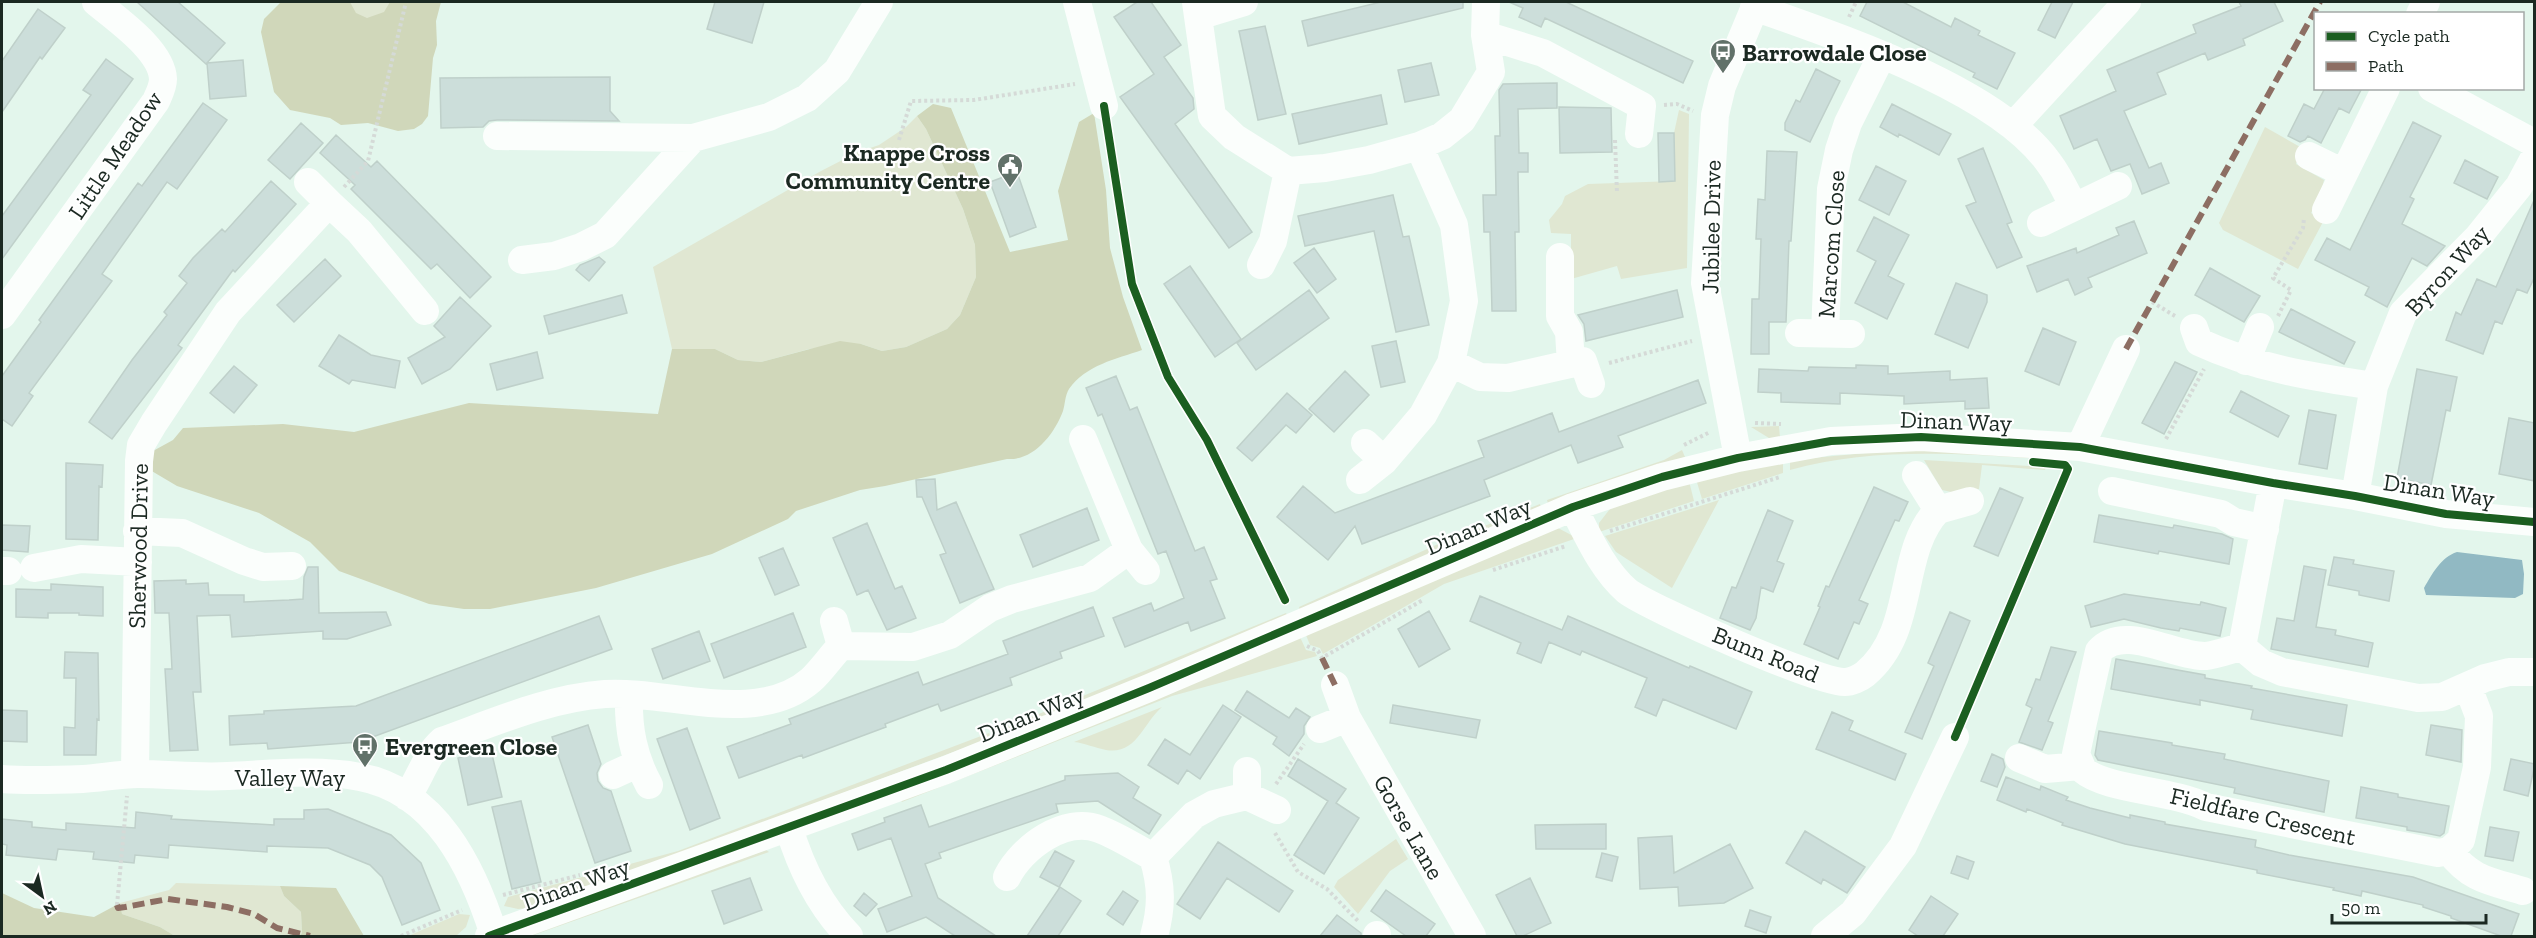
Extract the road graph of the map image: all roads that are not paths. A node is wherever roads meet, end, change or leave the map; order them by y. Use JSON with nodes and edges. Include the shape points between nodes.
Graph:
{"nodes":[{"id":1,"x":96,"y":2,"type":"edge"},
{"id":2,"x":879,"y":2,"type":"edge"},
{"id":3,"x":1077,"y":2,"type":"edge"},
{"id":4,"x":1244,"y":2,"type":"edge"},
{"id":5,"x":1486,"y":2,"type":"edge"},
{"id":6,"x":2127,"y":2,"type":"edge"},
{"id":7,"x":1755,"y":4,"type":"edge"},
{"id":8,"x":1197,"y":9,"type":"edge"},
{"id":9,"x":1485,"y":35,"type":"junction"},
{"id":10,"x":1882,"y":56,"type":"junction"},
{"id":11,"x":2385,"y":90,"type":"edge"},
{"id":12,"x":2436,"y":90,"type":"edge"},
{"id":13,"x":1100,"y":93,"type":"road end"},
{"id":14,"x":2013,"y":126,"type":"junction"},
{"id":15,"x":1639,"y":134,"type":"dead end"},
{"id":16,"x":498,"y":136,"type":"dead end"},
{"id":17,"x":693,"y":138,"type":"junction"},
{"id":18,"x":2535,"y":143,"type":"edge"},
{"id":19,"x":1419,"y":146,"type":"junction"},
{"id":20,"x":2309,"y":156,"type":"dead end"},
{"id":21,"x":2535,"y":158,"type":"edge"},
{"id":22,"x":1288,"y":171,"type":"junction"},
{"id":23,"x":2344,"y":173,"type":"junction"},
{"id":24,"x":308,"y":182,"type":"dead end"},
{"id":25,"x":2118,"y":186,"type":"dead end"},
{"id":26,"x":329,"y":203,"type":"junction"},
{"id":27,"x":2074,"y":207,"type":"junction"},
{"id":28,"x":2317,"y":210,"type":"road end"},
{"id":29,"x":2041,"y":223,"type":"dead end"},
{"id":30,"x":1560,"y":258,"type":"dead end"},
{"id":31,"x":522,"y":260,"type":"dead end"},
{"id":32,"x":1261,"y":265,"type":"dead end"},
{"id":33,"x":424,"y":311,"type":"dead end"},
{"id":34,"x":2,"y":315,"type":"edge"},
{"id":35,"x":2259,"y":327,"type":"road end"},
{"id":36,"x":2194,"y":328,"type":"dead end"},
{"id":37,"x":1825,"y":333,"type":"dead end"},
{"id":38,"x":2126,"y":349,"type":"dead end"},
{"id":39,"x":2246,"y":361,"type":"junction"},
{"id":40,"x":1451,"y":363,"type":"junction"},
{"id":41,"x":2374,"y":386,"type":"junction"},
{"id":42,"x":1083,"y":439,"type":"dead end"},
{"id":43,"x":2072,"y":456,"type":"junction"},
{"id":44,"x":1738,"y":458,"type":"junction"},
{"id":45,"x":1916,"y":476,"type":"dead end"},
{"id":46,"x":1360,"y":480,"type":"dead end"},
{"id":47,"x":2273,"y":483,"type":"junction"},
{"id":48,"x":2112,"y":491,"type":"dead end"},
{"id":49,"x":2355,"y":496,"type":"junction"},
{"id":50,"x":1970,"y":501,"type":"dead end"},
{"id":51,"x":1573,"y":507,"type":"junction"},
{"id":52,"x":1938,"y":510,"type":"junction"},
{"id":53,"x":2535,"y":522,"type":"edge"},
{"id":54,"x":2265,"y":529,"type":"junction"},
{"id":55,"x":137,"y":531,"type":"junction"},
{"id":56,"x":138,"y":562,"type":"junction"},
{"id":57,"x":292,"y":566,"type":"dead end"},
{"id":58,"x":14,"y":570,"type":"edge"},
{"id":59,"x":2242,"y":646,"type":"junction"},
{"id":60,"x":2535,"y":672,"type":"edge"},
{"id":61,"x":1335,"y":685,"type":"dead end"},
{"id":62,"x":2468,"y":687,"type":"junction"},
{"id":63,"x":629,"y":695,"type":"junction"},
{"id":64,"x":1347,"y":718,"type":"junction"},
{"id":65,"x":1320,"y":729,"type":"road end"},
{"id":66,"x":1955,"y":737,"type":"road end"},
{"id":67,"x":2019,"y":758,"type":"dead end"},
{"id":68,"x":2081,"y":766,"type":"junction"},
{"id":69,"x":132,"y":774,"type":"junction"},
{"id":70,"x":633,"y":775,"type":"dead end"},
{"id":71,"x":2,"y":779,"type":"edge"},
{"id":72,"x":407,"y":797,"type":"junction"},
{"id":73,"x":1261,"y":798,"type":"road end"},
{"id":74,"x":789,"y":828,"type":"junction"},
{"id":75,"x":2449,"y":851,"type":"junction"},
{"id":76,"x":1153,"y":857,"type":"junction"},
{"id":77,"x":1005,"y":882,"type":"dead end"},
{"id":78,"x":2523,"y":891,"type":"dead end"},
{"id":79,"x":492,"y":935,"type":"edge"},
{"id":80,"x":849,"y":936,"type":"edge"},
{"id":81,"x":1154,"y":936,"type":"edge"},
{"id":82,"x":1472,"y":936,"type":"edge"},
{"id":83,"x":1825,"y":936,"type":"edge"}],
"edges":[{"from":1,"to":34,"type":"street","name":"Little Meadow","via":[[147,46],[160,64],[163,86]]},
{"from":2,"to":17,"type":"street","via":[[837,71],[807,98],[769,117]]},
{"from":3,"to":13,"type":"street"},
{"from":4,"to":8,"type":"street"},
{"from":5,"to":9,"type":"street"},
{"from":6,"to":14,"type":"street"},
{"from":7,"to":10,"type":"street"},
{"from":7,"to":44,"type":"street","name":"Jubilee Drive","via":[[1722,86],[1715,115],[1705,283]]},
{"from":8,"to":22,"type":"street","via":[[1212,116],[1234,137]]},
{"from":9,"to":15,"type":"street","via":[[1543,53],[1642,106]]},
{"from":9,"to":19,"type":"street","via":[[1491,72],[1462,120],[1442,136]]},
{"from":10,"to":14,"type":"street","via":[[1956,91]]},
{"from":10,"to":37,"type":"street","name":"Marcom Close","via":[[1848,123],[1839,150],[1831,189]]},
{"from":11,"to":23,"type":"street"},
{"from":12,"to":18,"type":"street"},
{"from":14,"to":27,"type":"street","via":[[2049,162]]},
{"from":16,"to":17,"type":"street"},
{"from":17,"to":31,"type":"street","via":[[605,235],[554,256]]},
{"from":19,"to":22,"type":"street","via":[[1369,160]]},
{"from":19,"to":40,"type":"street","via":[[1454,225],[1464,301]]},
{"from":20,"to":23,"type":"street"},
{"from":21,"to":41,"type":"street","name":"Byron Way","via":[[2519,186],[2478,237],[2403,314]]},
{"from":22,"to":32,"type":"street","via":[[1273,241]]},
{"from":23,"to":28,"type":"street"},
{"from":24,"to":26,"type":"street"},
{"from":25,"to":27,"type":"street"},
{"from":26,"to":33,"type":"street","via":[[359,231]]},
{"from":26,"to":55,"type":"street","name":"Sherwood Drive","via":[[228,312],[141,445]]},
{"from":27,"to":29,"type":"street"},
{"from":30,"to":40,"type":"street","via":[[1560,316],[1583,372],[1480,377]]},
{"from":35,"to":39,"type":"street"},
{"from":36,"to":39,"type":"street","via":[[2199,342]]},
{"from":38,"to":43,"type":"street"},
{"from":39,"to":41,"type":"street","via":[[2303,376]]},
{"from":40,"to":46,"type":"street","via":[[1423,415],[1374,452]]},
{"from":41,"to":49,"type":"street","name":"Byron Way"},
{"from":42,"to":63,"type":"street","via":[[1137,560],[1090,578],[1012,599],[990,608],[950,635],[914,647],[838,633],[810,680],[789,693],[760,702],[701,703]]},
{"from":43,"to":44,"type":"street","name":"Dinan Way","via":[[1922,437],[1831,441]]},
{"from":43,"to":47,"type":"street","name":"Dinan Way"},
{"from":44,"to":51,"type":"street","name":"Dinan Way","via":[[1662,477]]},
{"from":45,"to":52,"type":"street"},
{"from":47,"to":49,"type":"street","name":"Dinan Way"},
{"from":47,"to":54,"type":"street"},
{"from":48,"to":54,"type":"street","via":[[2221,514],[2234,522]]},
{"from":49,"to":53,"type":"street","name":"Dinan Way","via":[[2446,514]]},
{"from":50,"to":52,"type":"street"},
{"from":51,"to":52,"type":"street","name":"Bunn Road","via":[[1618,583],[1641,600],[1816,676],[1844,682],[1866,674],[1895,631],[1922,529]]},
{"from":51,"to":74,"type":"street","name":"Dinan Way","via":[[1149,688]]},
{"from":54,"to":59,"type":"street"},
{"from":55,"to":56,"type":"street","name":"Sherwood Drive"},
{"from":55,"to":57,"type":"street","via":[[182,533],[263,567]]},
{"from":56,"to":58,"type":"street","via":[[81,559]]},
{"from":56,"to":69,"type":"street","name":"Sherwood Drive"},
{"from":59,"to":62,"type":"street","via":[[2261,663],[2282,672],[2418,698],[2442,697]]},
{"from":59,"to":68,"type":"street","via":[[2205,656],[2123,639],[2107,642],[2099,651],[2076,754]]},
{"from":60,"to":62,"type":"street","via":[[2509,672]]},
{"from":61,"to":64,"type":"street","name":"Gorse Lane"},
{"from":62,"to":75,"type":"street","via":[[2479,716],[2477,767],[2461,840]]},
{"from":63,"to":70,"type":"street"},
{"from":63,"to":72,"type":"street","via":[[579,697],[442,741],[432,750]]},
{"from":64,"to":65,"type":"street"},
{"from":64,"to":82,"type":"street","name":"Gorse Lane"},
{"from":66,"to":83,"type":"street","via":[[1903,846],[1853,913]]},
{"from":67,"to":68,"type":"street","via":[[2045,769]]},
{"from":68,"to":75,"type":"street","name":"Fieldfare Crescent","via":[[2086,773],[2110,782],[2188,798],[2206,807],[2439,853]]},
{"from":69,"to":71,"type":"street","name":"Valley Way","via":[[82,779]]},
{"from":69,"to":72,"type":"street","name":"Valley Way","via":[[214,777],[326,773],[362,777]]},
{"from":72,"to":79,"type":"street","name":"Valley Way","via":[[430,815],[453,843],[480,893]]},
{"from":73,"to":76,"type":"street","via":[[1214,804],[1194,815]]},
{"from":74,"to":79,"type":"street","name":"Dinan Way"},
{"from":74,"to":80,"type":"street","via":[[811,884]]},
{"from":75,"to":78,"type":"street","via":[[2461,867],[2476,876]]},
{"from":76,"to":77,"type":"street","via":[[1097,828],[1071,828],[1044,837],[1014,864]]},
{"from":76,"to":81,"type":"street","via":[[1160,879],[1159,920]]}]}
